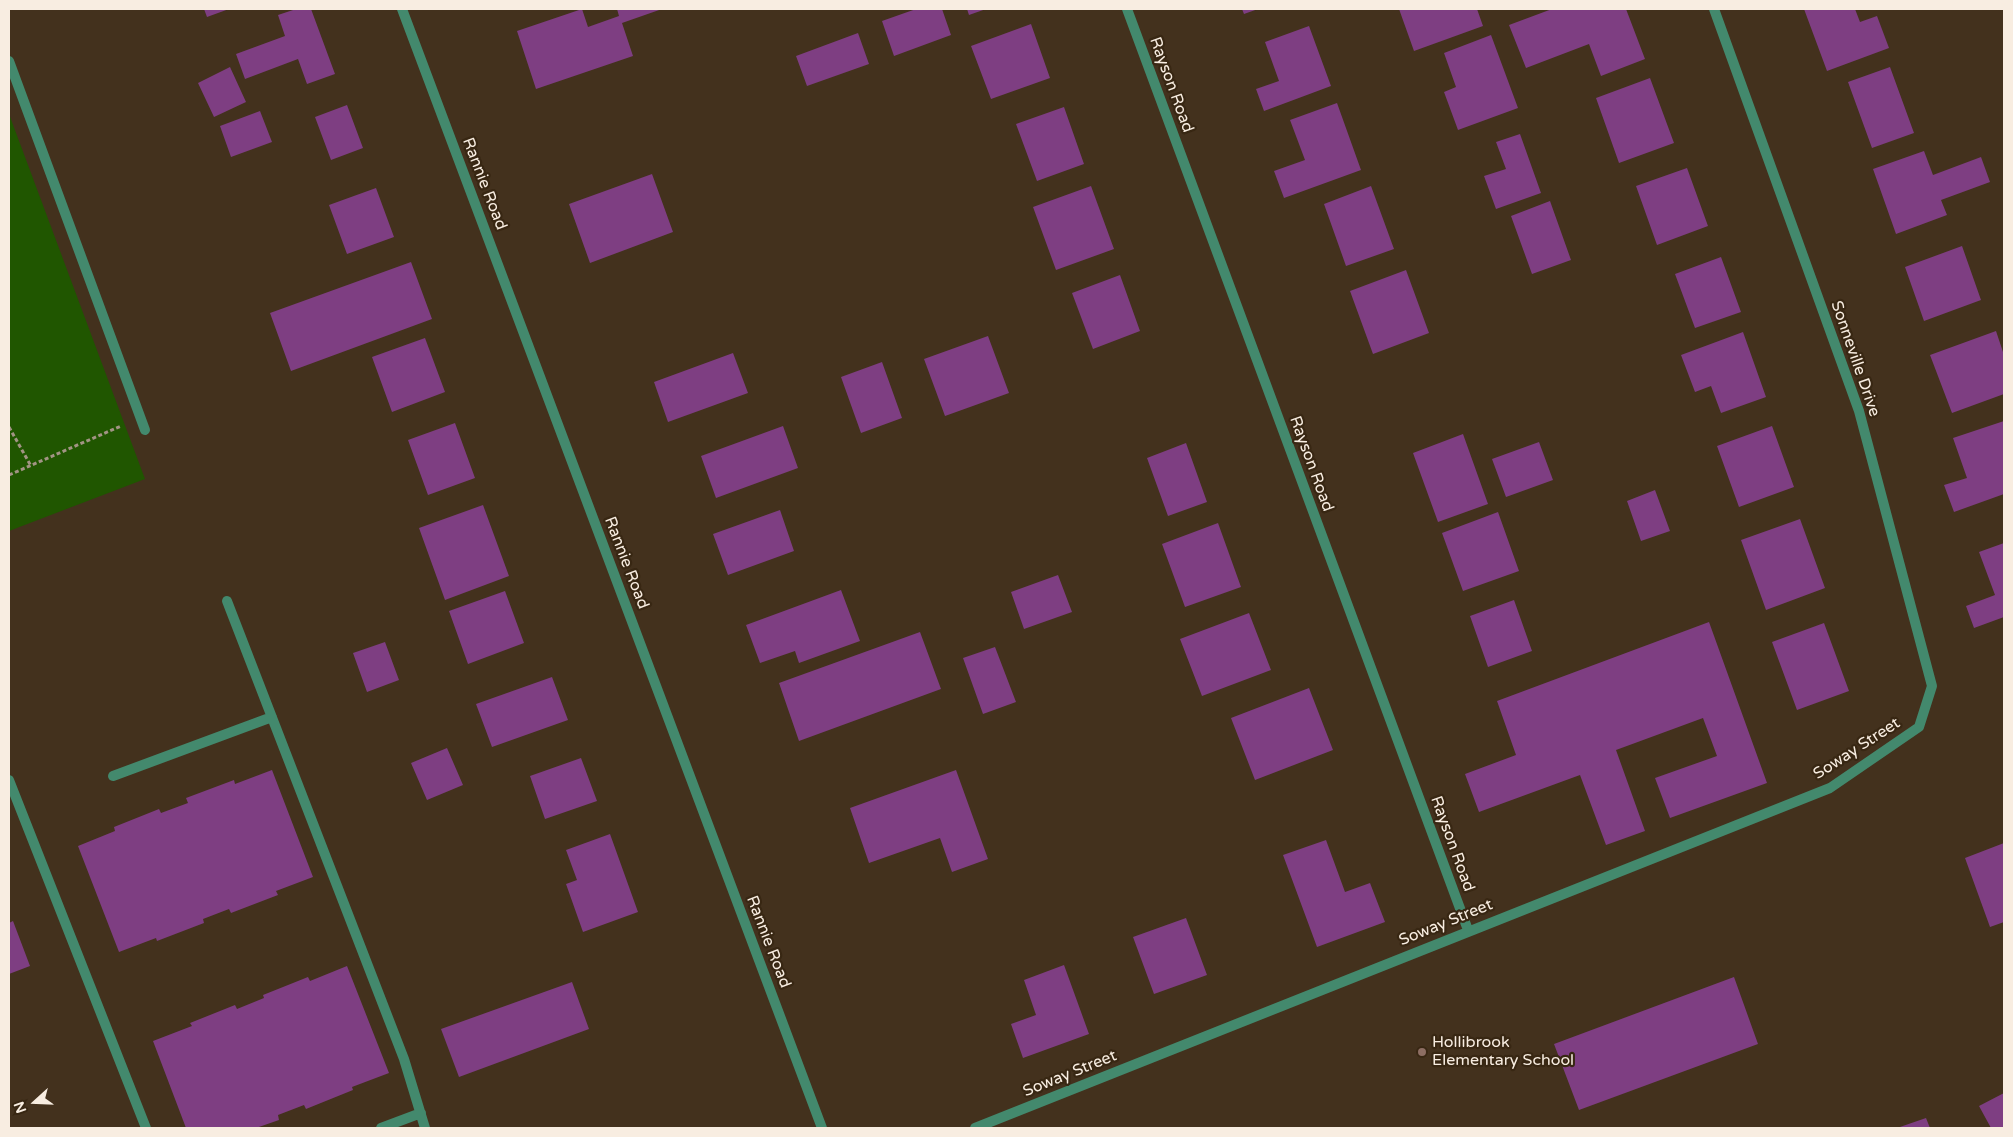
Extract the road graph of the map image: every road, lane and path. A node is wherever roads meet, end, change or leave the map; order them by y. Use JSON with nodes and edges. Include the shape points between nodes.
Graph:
{"nodes":[{"id":1,"x":402,"y":9,"type":"edge"},
{"id":2,"x":1126,"y":9,"type":"edge"},
{"id":3,"x":1714,"y":9,"type":"edge"},
{"id":4,"x":9,"y":61,"type":"edge"},
{"id":5,"x":140,"y":417,"type":"junction"},
{"id":6,"x":9,"y":427,"type":"edge"},
{"id":7,"x":145,"y":430,"type":"dead end"},
{"id":8,"x":31,"y":466,"type":"junction"},
{"id":9,"x":9,"y":475,"type":"edge"},
{"id":10,"x":227,"y":601,"type":"dead end"},
{"id":11,"x":272,"y":717,"type":"junction"},
{"id":12,"x":1919,"y":727,"type":"joint"},
{"id":13,"x":114,"y":776,"type":"dead end"},
{"id":14,"x":9,"y":780,"type":"edge"},
{"id":15,"x":1468,"y":930,"type":"junction"},
{"id":16,"x":421,"y":1113,"type":"junction"},
{"id":17,"x":146,"y":1128,"type":"edge"},
{"id":18,"x":381,"y":1128,"type":"edge"},
{"id":19,"x":425,"y":1128,"type":"edge"},
{"id":20,"x":822,"y":1128,"type":"edge"},
{"id":21,"x":975,"y":1128,"type":"edge"}],
"edges":[{"from":1,"to":20,"type":"street","name":"Rannie Road"},
{"from":2,"to":15,"type":"street","name":"Rayson Road"},
{"from":3,"to":12,"type":"street","name":"Sonneville Drive","via":[[1859,411],[1932,686]]},
{"from":4,"to":5,"type":"street"},
{"from":5,"to":7,"type":"street"},
{"from":5,"to":8,"type":"path"},
{"from":6,"to":8,"type":"path"},
{"from":8,"to":9,"type":"path"},
{"from":10,"to":11,"type":"street"},
{"from":11,"to":13,"type":"street"},
{"from":11,"to":16,"type":"street","via":[[404,1059]]},
{"from":12,"to":15,"type":"street","name":"Soway Street","via":[[1830,788]]},
{"from":14,"to":17,"type":"street"},
{"from":15,"to":21,"type":"street","name":"Soway Street"},
{"from":16,"to":18,"type":"street"},
{"from":16,"to":19,"type":"street"}]}
